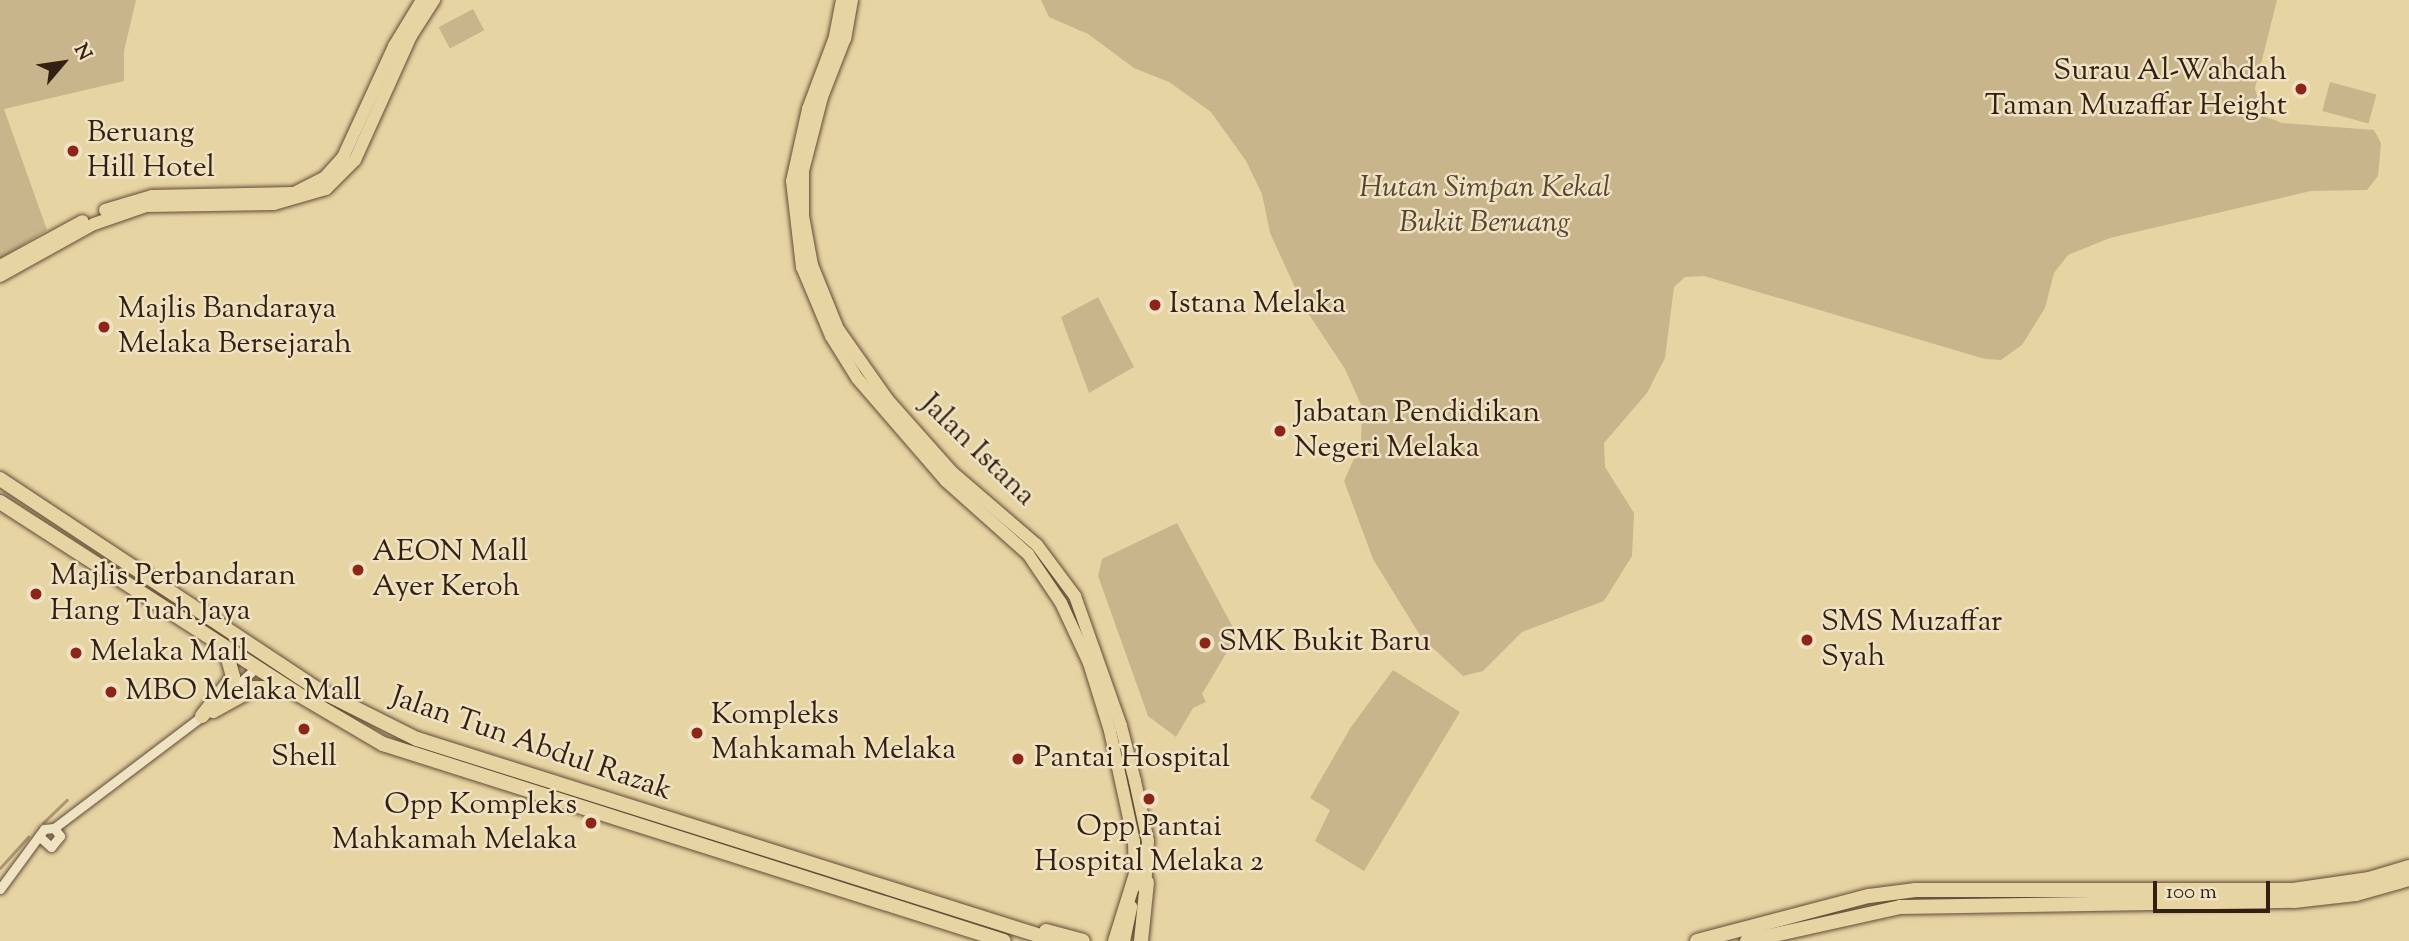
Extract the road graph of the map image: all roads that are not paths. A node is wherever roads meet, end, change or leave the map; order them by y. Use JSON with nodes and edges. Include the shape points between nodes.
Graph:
{"nodes":[{"id":1,"x":422,"y":0,"type":"edge"},
{"id":2,"x":434,"y":0,"type":"edge"},
{"id":3,"x":842,"y":0,"type":"edge"},
{"id":4,"x":852,"y":0,"type":"edge"},
{"id":5,"x":0,"y":266,"type":"edge"},
{"id":6,"x":0,"y":276,"type":"edge"},
{"id":7,"x":0,"y":479,"type":"edge"},
{"id":8,"x":0,"y":502,"type":"edge"},
{"id":9,"x":1013,"y":541,"type":"junction"},
{"id":10,"x":1066,"y":580,"type":"junction"},
{"id":11,"x":205,"y":634,"type":"junction"},
{"id":12,"x":1079,"y":640,"type":"junction"},
{"id":13,"x":262,"y":662,"type":"junction"},
{"id":14,"x":289,"y":688,"type":"junction"},
{"id":15,"x":202,"y":716,"type":"junction"},
{"id":16,"x":57,"y":831,"type":"junction"},
{"id":17,"x":42,"y":841,"type":"junction"},
{"id":18,"x":2409,"y":867,"type":"edge"},
{"id":19,"x":2409,"y":878,"type":"edge"},
{"id":20,"x":1141,"y":880,"type":"junction"},
{"id":21,"x":0,"y":889,"type":"edge"},
{"id":22,"x":996,"y":921,"type":"junction"},
{"id":23,"x":1004,"y":941,"type":"edge"},
{"id":24,"x":1056,"y":941,"type":"edge"},
{"id":25,"x":1083,"y":941,"type":"edge"},
{"id":26,"x":1115,"y":941,"type":"edge"},
{"id":27,"x":1124,"y":941,"type":"edge"},
{"id":28,"x":1134,"y":941,"type":"edge"},
{"id":29,"x":1141,"y":941,"type":"edge"},
{"id":30,"x":1697,"y":941,"type":"edge"},
{"id":31,"x":1747,"y":941,"type":"edge"}],
"edges":[{"from":1,"to":5,"type":"main road","via":[[394,46],[343,158],[325,177],[294,193],[131,200],[89,217]]},
{"from":2,"to":6,"type":"main road","via":[[411,36],[355,160],[326,189],[274,204],[146,206],[94,224]]},
{"from":3,"to":9,"type":"main road","name":"Jalan Istana","via":[[792,181],[802,267],[831,336],[857,378],[946,481]]},
{"from":4,"to":10,"type":"main road","name":"Jalan Istana","via":[[845,38],[822,97],[803,171],[808,249],[820,290],[850,350],[888,400],[952,472],[1037,545]]},
{"from":7,"to":13,"type":"highway","name":"Jalan Tun Abdul Razak"},
{"from":8,"to":11,"type":"highway","name":"Jalan Tun Abdul Razak"},
{"from":9,"to":10,"type":"main road","via":[[1054,576]]},
{"from":9,"to":12,"type":"main road","name":"Jalan Istana","via":[[1042,571]]},
{"from":10,"to":12,"type":"main road","via":[[1063,592],[1074,613]]},
{"from":10,"to":20,"type":"main road","name":"Jalan Istana","via":[[1087,624],[1121,726],[1148,841]]},
{"from":11,"to":13,"type":"highway","name":"Jalan Tun Abdul Razak"},
{"from":11,"to":15,"type":"highway","via":[[228,658],[233,677]]},
{"from":12,"to":20,"type":"main road","name":"Jalan Istana","via":[[1124,786]]},
{"from":13,"to":14,"type":"highway","name":"Jalan Tun Abdul Razak"},
{"from":13,"to":15,"type":"street"},
{"from":13,"to":22,"type":"highway","name":"Jalan Tun Abdul Razak","via":[[375,720],[450,751]]},
{"from":14,"to":15,"type":"highway","via":[[255,688]]},
{"from":14,"to":23,"type":"highway","name":"Jalan Tun Abdul Razak","via":[[383,744],[424,761]]},
{"from":15,"to":16,"type":"street"},
{"from":16,"to":17,"type":"street","via":[[44,829]]},
{"from":16,"to":17,"type":"street","via":[[57,844]]},
{"from":17,"to":21,"type":"street"},
{"from":18,"to":30,"type":"highway","via":[[2369,879],[2293,890],[1916,890],[1869,896]]},
{"from":19,"to":31,"type":"highway","via":[[2356,894],[2294,901],[1900,907]]},
{"from":20,"to":26,"type":"highway"},
{"from":20,"to":27,"type":"main road","name":"Jalan Istana"},
{"from":20,"to":28,"type":"main road","name":"Jalan Istana"},
{"from":20,"to":29,"type":"highway"},
{"from":22,"to":24,"type":"highway","name":"Jalan Tun Abdul Razak"},
{"from":22,"to":25,"type":"highway"}]}
